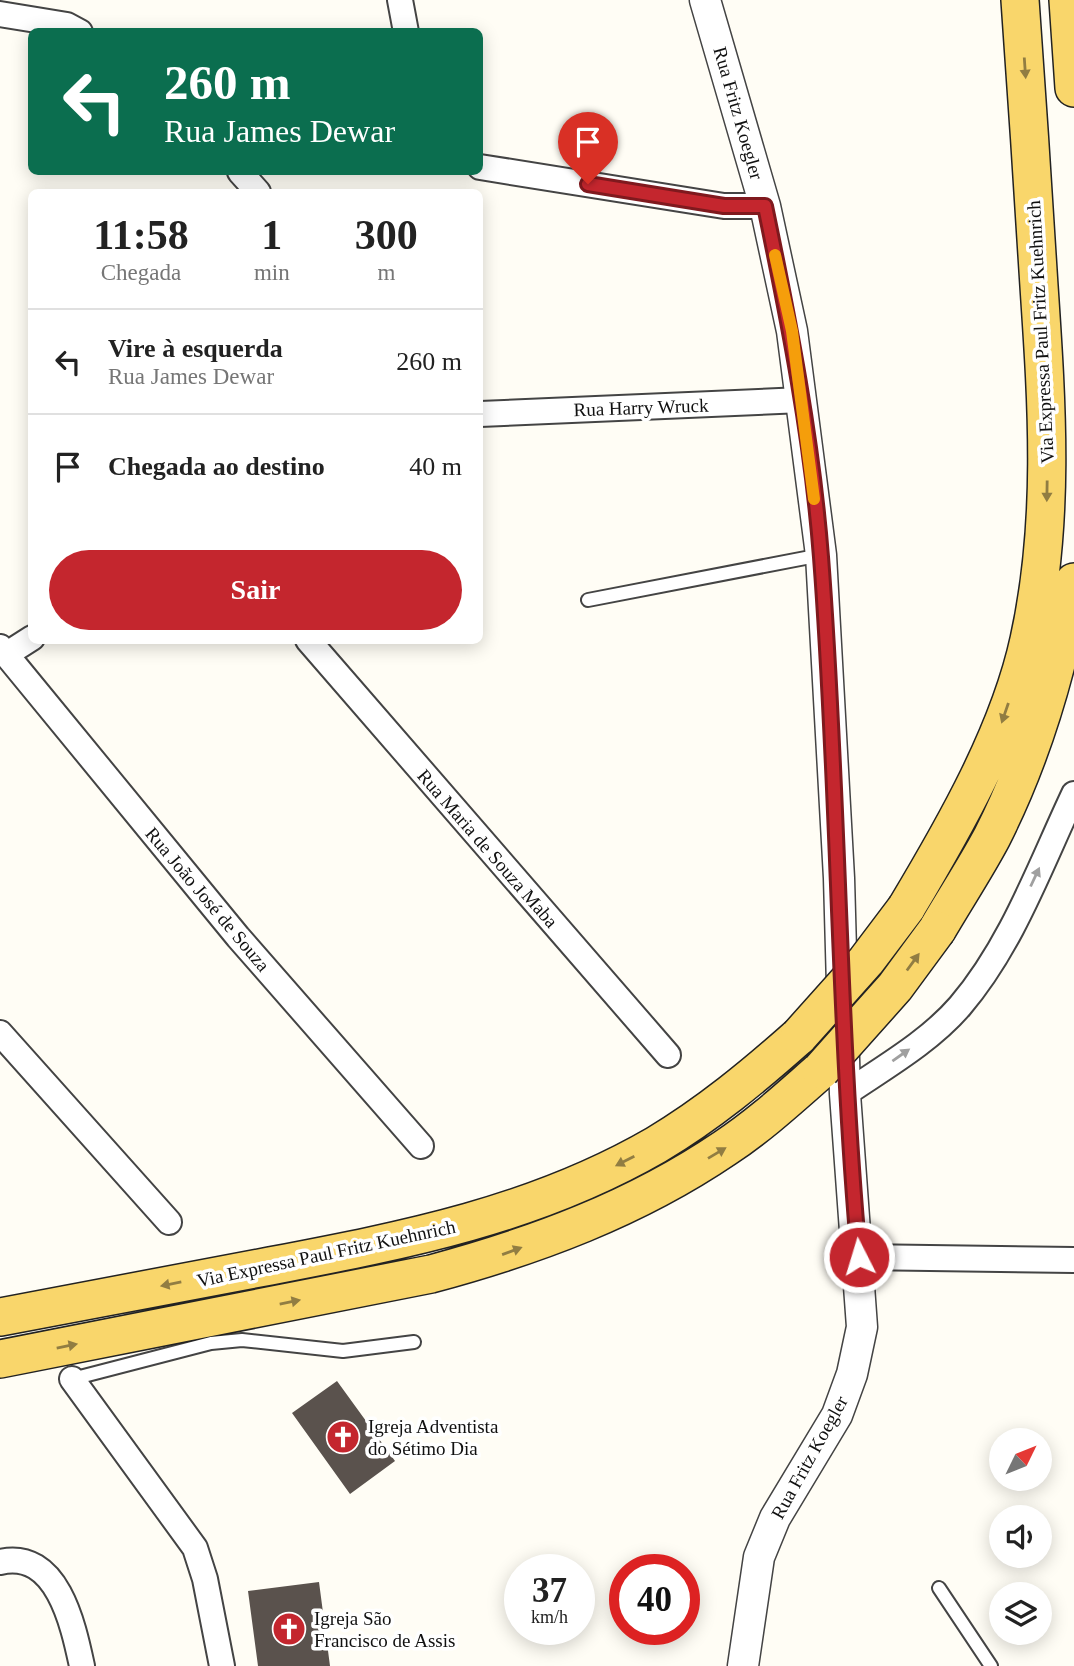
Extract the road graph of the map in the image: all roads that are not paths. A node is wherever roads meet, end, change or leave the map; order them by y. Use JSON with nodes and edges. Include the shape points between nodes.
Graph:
{"nodes":[{"id":1,"x":400,"y":0,"type":"edge"},
{"id":2,"x":705,"y":0,"type":"edge"},
{"id":3,"x":1020,"y":0,"type":"edge"},
{"id":4,"x":1068,"y":0,"type":"edge"},
{"id":5,"x":0,"y":14,"type":"edge"},
{"id":6,"x":73,"y":28,"type":"edge"},
{"id":7,"x":405,"y":28,"type":"edge"},
{"id":8,"x":1074,"y":88,"type":"edge"},
{"id":9,"x":483,"y":167,"type":"edge"},
{"id":10,"x":243,"y":175,"type":"edge"},
{"id":11,"x":255,"y":189,"type":"edge"},
{"id":12,"x":765,"y":206,"type":"junction"},
{"id":13,"x":802,"y":400,"type":"junction"},
{"id":14,"x":483,"y":414,"type":"edge"},
{"id":15,"x":821,"y":555,"type":"junction"},
{"id":16,"x":1074,"y":582,"type":"edge"},
{"id":17,"x":588,"y":600,"type":"dead end"},
{"id":18,"x":28,"y":640,"type":"edge"},
{"id":19,"x":311,"y":644,"type":"edge"},
{"id":20,"x":3,"y":651,"type":"edge"},
{"id":21,"x":1074,"y":794,"type":"edge"},
{"id":22,"x":0,"y":1032,"type":"edge"},
{"id":23,"x":668,"y":1055,"type":"dead end"},
{"id":24,"x":833,"y":1082,"type":"junction"},
{"id":25,"x":421,"y":1146,"type":"dead end"},
{"id":26,"x":169,"y":1222,"type":"dead end"},
{"id":27,"x":859,"y":1257,"type":"junction"},
{"id":28,"x":1074,"y":1261,"type":"edge"},
{"id":29,"x":0,"y":1317,"type":"edge"},
{"id":30,"x":414,"y":1342,"type":"dead end"},
{"id":31,"x":0,"y":1359,"type":"edge"},
{"id":32,"x":72,"y":1379,"type":"joint"},
{"id":33,"x":0,"y":1562,"type":"edge"},
{"id":34,"x":939,"y":1588,"type":"dead end"},
{"id":35,"x":82,"y":1666,"type":"edge"},
{"id":36,"x":222,"y":1666,"type":"edge"},
{"id":37,"x":743,"y":1666,"type":"edge"},
{"id":38,"x":991,"y":1666,"type":"edge"}],
"edges":[{"from":1,"to":7,"type":"street"},
{"from":2,"to":12,"type":"street","name":"Rua Fritz Koegler"},
{"from":3,"to":29,"type":"main road","name":"Via Expressa Paul Fritz Kuehnrich","one_way":true,"bridge":true,"via":[[1049,425],[1046,538],[1029,641],[999,731],[958,821],[866,961],[799,1036],[704,1115],[655,1145],[550,1196],[418,1238]]},
{"from":4,"to":8,"type":"main road"},
{"from":5,"to":6,"type":"street"},
{"from":9,"to":12,"type":"street","via":[[724,206]]},
{"from":10,"to":11,"type":"street"},
{"from":12,"to":13,"type":"street","name":"Rua Fritz Koegler"},
{"from":13,"to":14,"type":"street","name":"Rua Harry Wruck"},
{"from":13,"to":15,"type":"street","name":"Rua Fritz Koegler"},
{"from":15,"to":17,"type":"lane"},
{"from":15,"to":24,"type":"street","name":"Rua Fritz Koegler","via":[[839,878]]},
{"from":24,"to":16,"type":"main road","name":"Via Expressa Paul Fritz Kuehnrich","one_way":true,"bridge":true,"via":[[937,930],[992,837],[1032,744],[1061,654]]},
{"from":18,"to":20,"type":"street"},
{"from":19,"to":23,"type":"street","name":"Rua Maria de Souza Maba"},
{"from":20,"to":25,"type":"street","name":"Rua João José de Souza","via":[[238,937]]},
{"from":24,"to":21,"type":"street","one_way":true,"via":[[912,1047],[966,998],[996,958]]},
{"from":22,"to":26,"type":"street"},
{"from":24,"to":27,"type":"street","name":"Rua Fritz Koegler"},
{"from":31,"to":24,"type":"main road","name":"Via Expressa Paul Fritz Kuehnrich","one_way":true,"via":[[431,1274],[514,1251],[566,1232],[676,1178]]},
{"from":27,"to":28,"type":"street"},
{"from":27,"to":37,"type":"street","name":"Rua Fritz Koegler","via":[[862,1327],[852,1374],[837,1415],[775,1518],[759,1557]]},
{"from":30,"to":32,"type":"lane","via":[[343,1351],[242,1340],[211,1343]]},
{"from":32,"to":36,"type":"street","via":[[195,1548]]},
{"from":33,"to":35,"type":"street","via":[[32,1562],[52,1583],[64,1603]]},
{"from":34,"to":38,"type":"lane"}]}
